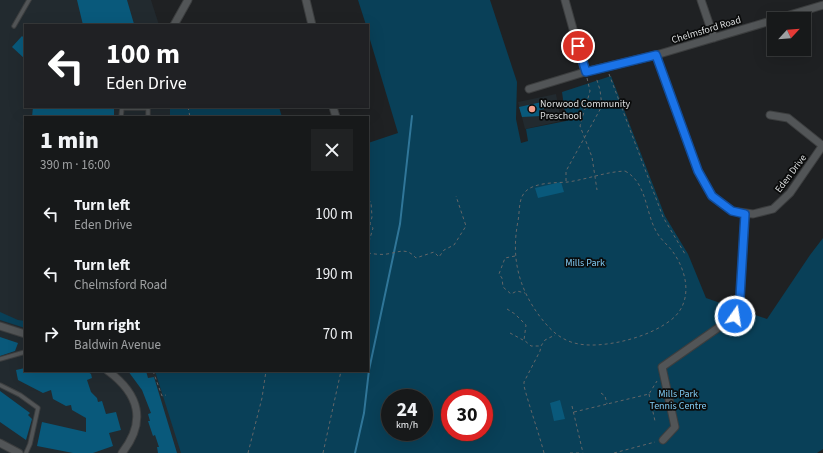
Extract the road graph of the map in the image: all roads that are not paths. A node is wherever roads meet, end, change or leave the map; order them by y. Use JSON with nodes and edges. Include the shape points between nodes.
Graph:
{"nodes":[{"id":1,"x":29,"y":0,"type":"edge"},
{"id":2,"x":188,"y":0,"type":"edge"},
{"id":3,"x":306,"y":0,"type":"edge"},
{"id":4,"x":565,"y":0,"type":"edge"},
{"id":5,"x":701,"y":0,"type":"edge"},
{"id":6,"x":823,"y":5,"type":"edge"},
{"id":7,"x":799,"y":12,"type":"edge"},
{"id":8,"x":767,"y":21,"type":"edge"},
{"id":9,"x":175,"y":24,"type":"edge"},
{"id":10,"x":312,"y":24,"type":"edge"},
{"id":11,"x":14,"y":26,"type":"dead end"},
{"id":12,"x":714,"y":38,"type":"junction"},
{"id":13,"x":656,"y":55,"type":"junction"},
{"id":14,"x":586,"y":72,"type":"junction"},
{"id":15,"x":529,"y":89,"type":"dead end"},
{"id":16,"x":122,"y":108,"type":"edge"},
{"id":17,"x":148,"y":108,"type":"edge"},
{"id":18,"x":770,"y":115,"type":"dead end"},
{"id":19,"x":823,"y":146,"type":"edge"},
{"id":20,"x":745,"y":214,"type":"junction"},
{"id":21,"x":0,"y":326,"type":"edge"},
{"id":22,"x":24,"y":334,"type":"edge"},
{"id":23,"x":24,"y":352,"type":"edge"},
{"id":24,"x":0,"y":360,"type":"edge"},
{"id":25,"x":109,"y":372,"type":"edge"},
{"id":26,"x":0,"y":385,"type":"edge"},
{"id":27,"x":664,"y":440,"type":"road end"},
{"id":28,"x":0,"y":443,"type":"edge"},
{"id":29,"x":19,"y":453,"type":"edge"},
{"id":30,"x":26,"y":453,"type":"edge"},
{"id":31,"x":122,"y":453,"type":"edge"}],
"edges":[{"from":1,"to":11,"type":"lane"},
{"from":2,"to":9,"type":"street"},
{"from":3,"to":10,"type":"street"},
{"from":4,"to":14,"type":"street"},
{"from":5,"to":12,"type":"street"},
{"from":6,"to":7,"type":"street","name":"Chelmsford Road"},
{"from":8,"to":12,"type":"street","name":"Chelmsford Road"},
{"from":12,"to":13,"type":"street","name":"Chelmsford Road"},
{"from":13,"to":14,"type":"street","name":"Chelmsford Road"},
{"from":13,"to":20,"type":"street","name":"Eden Drive","via":[[698,171],[712,196],[732,211]]},
{"from":14,"to":15,"type":"street","name":"Chelmsford Road"},
{"from":16,"to":17,"type":"lane"},
{"from":18,"to":19,"type":"street","via":[[788,118]]},
{"from":19,"to":20,"type":"street","name":"Eden Drive","via":[[790,193],[773,209]]},
{"from":20,"to":27,"type":"street","via":[[740,297],[735,316],[662,367],[675,426]]},
{"from":21,"to":22,"type":"street"},
{"from":23,"to":24,"type":"lane"},
{"from":25,"to":31,"type":"street","via":[[125,386],[134,401],[138,415],[130,443]]},
{"from":26,"to":30,"type":"lane","via":[[38,408]]},
{"from":28,"to":29,"type":"street"}]}
